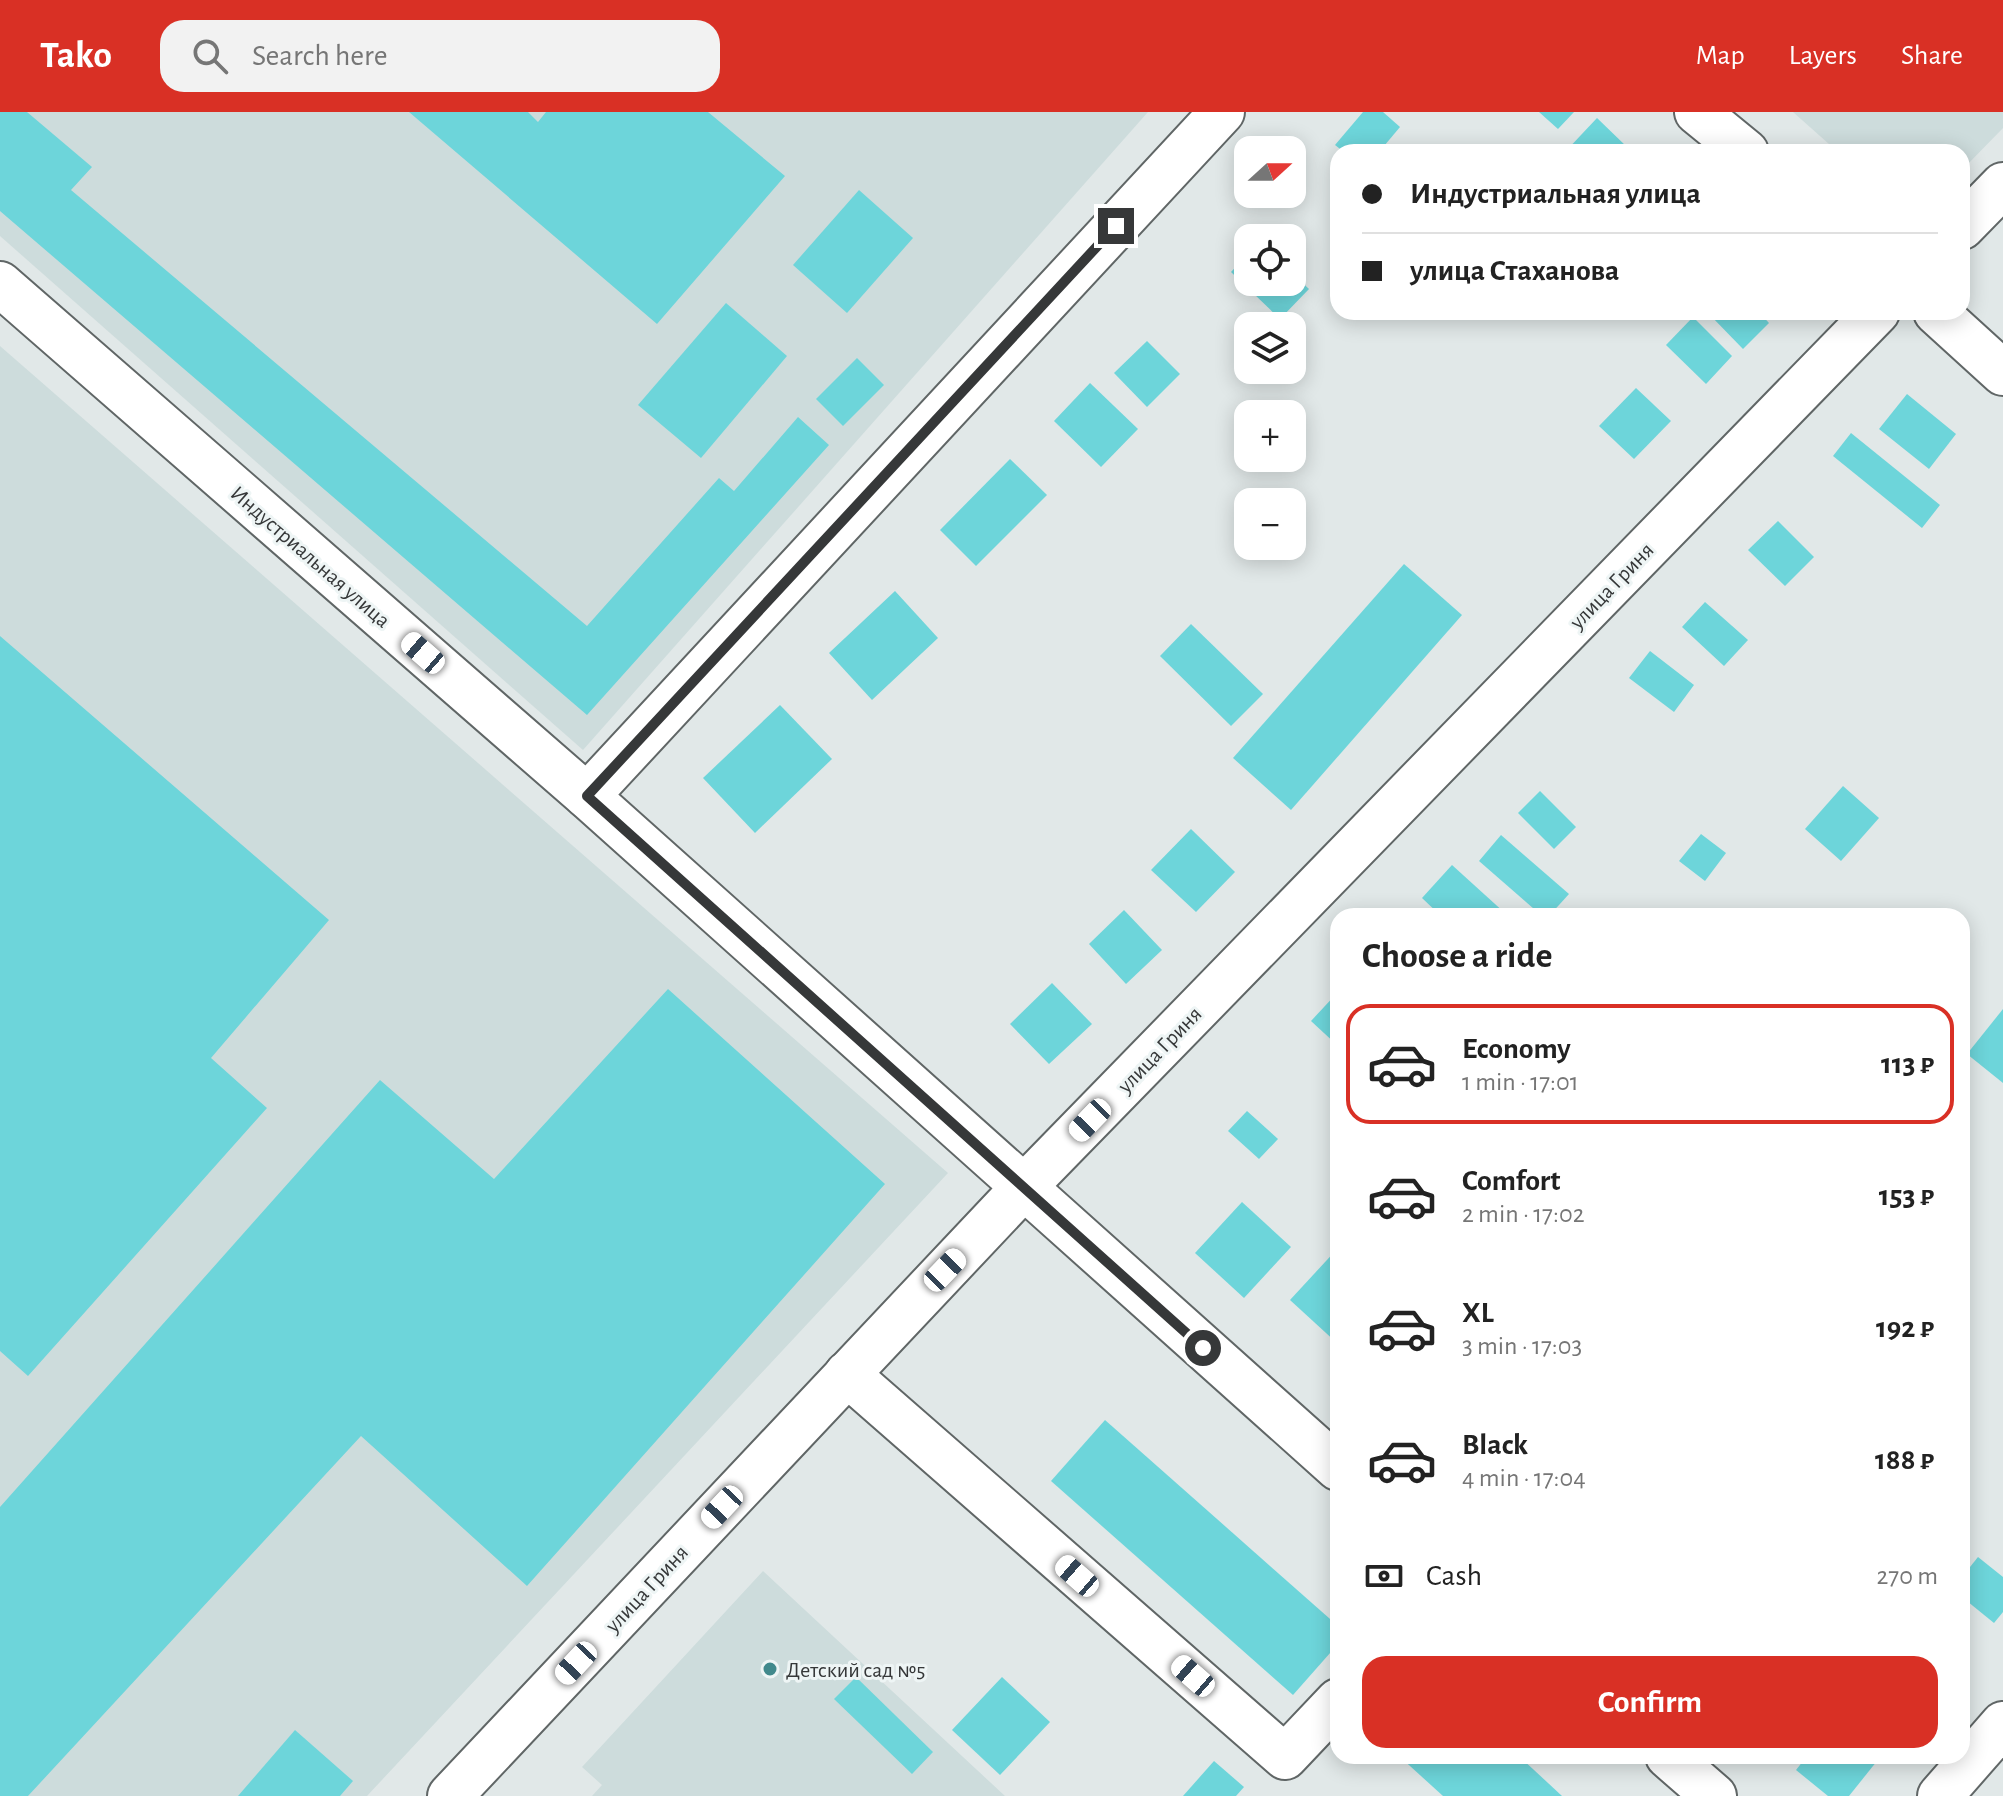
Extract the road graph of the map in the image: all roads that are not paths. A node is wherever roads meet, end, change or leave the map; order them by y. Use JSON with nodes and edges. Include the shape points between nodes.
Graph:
{"nodes":[{"id":1,"x":1222,"y":112,"type":"edge"},
{"id":2,"x":1697,"y":112,"type":"edge"},
{"id":3,"x":1736,"y":144,"type":"edge"},
{"id":4,"x":2003,"y":185,"type":"edge"},
{"id":5,"x":1970,"y":219,"type":"edge"},
{"id":6,"x":0,"y":284,"type":"edge"},
{"id":7,"x":1869,"y":320,"type":"edge"},
{"id":8,"x":1945,"y":320,"type":"edge"},
{"id":9,"x":2003,"y":373,"type":"edge"},
{"id":10,"x":587,"y":796,"type":"junction"},
{"id":11,"x":1024,"y":1187,"type":"junction"},
{"id":12,"x":847,"y":1374,"type":"junction"},
{"id":13,"x":1330,"y":1461,"type":"edge"},
{"id":14,"x":1330,"y":1709,"type":"edge"},
{"id":15,"x":2003,"y":1724,"type":"edge"},
{"id":16,"x":1970,"y":1762,"type":"edge"},
{"id":17,"x":1677,"y":1764,"type":"edge"},
{"id":18,"x":1968,"y":1764,"type":"edge"},
{"id":19,"x":450,"y":1796,"type":"edge"},
{"id":20,"x":1714,"y":1796,"type":"edge"},
{"id":21,"x":1940,"y":1796,"type":"edge"}],
"edges":[{"from":1,"to":10,"type":"street"},
{"from":2,"to":3,"type":"street"},
{"from":4,"to":5,"type":"street"},
{"from":6,"to":10,"type":"street","name":"Индустриальная улица"},
{"from":7,"to":11,"type":"street","name":"улица Гриня"},
{"from":8,"to":9,"type":"street"},
{"from":10,"to":11,"type":"street","name":"Индустриальная улица"},
{"from":11,"to":12,"type":"street","name":"улица Гриня"},
{"from":11,"to":13,"type":"street","name":"Индустриальная улица"},
{"from":12,"to":14,"type":"street","via":[[1285,1757]]},
{"from":12,"to":19,"type":"street","name":"улица Гриня"},
{"from":15,"to":16,"type":"street"},
{"from":17,"to":20,"type":"street"},
{"from":18,"to":21,"type":"street"}]}
